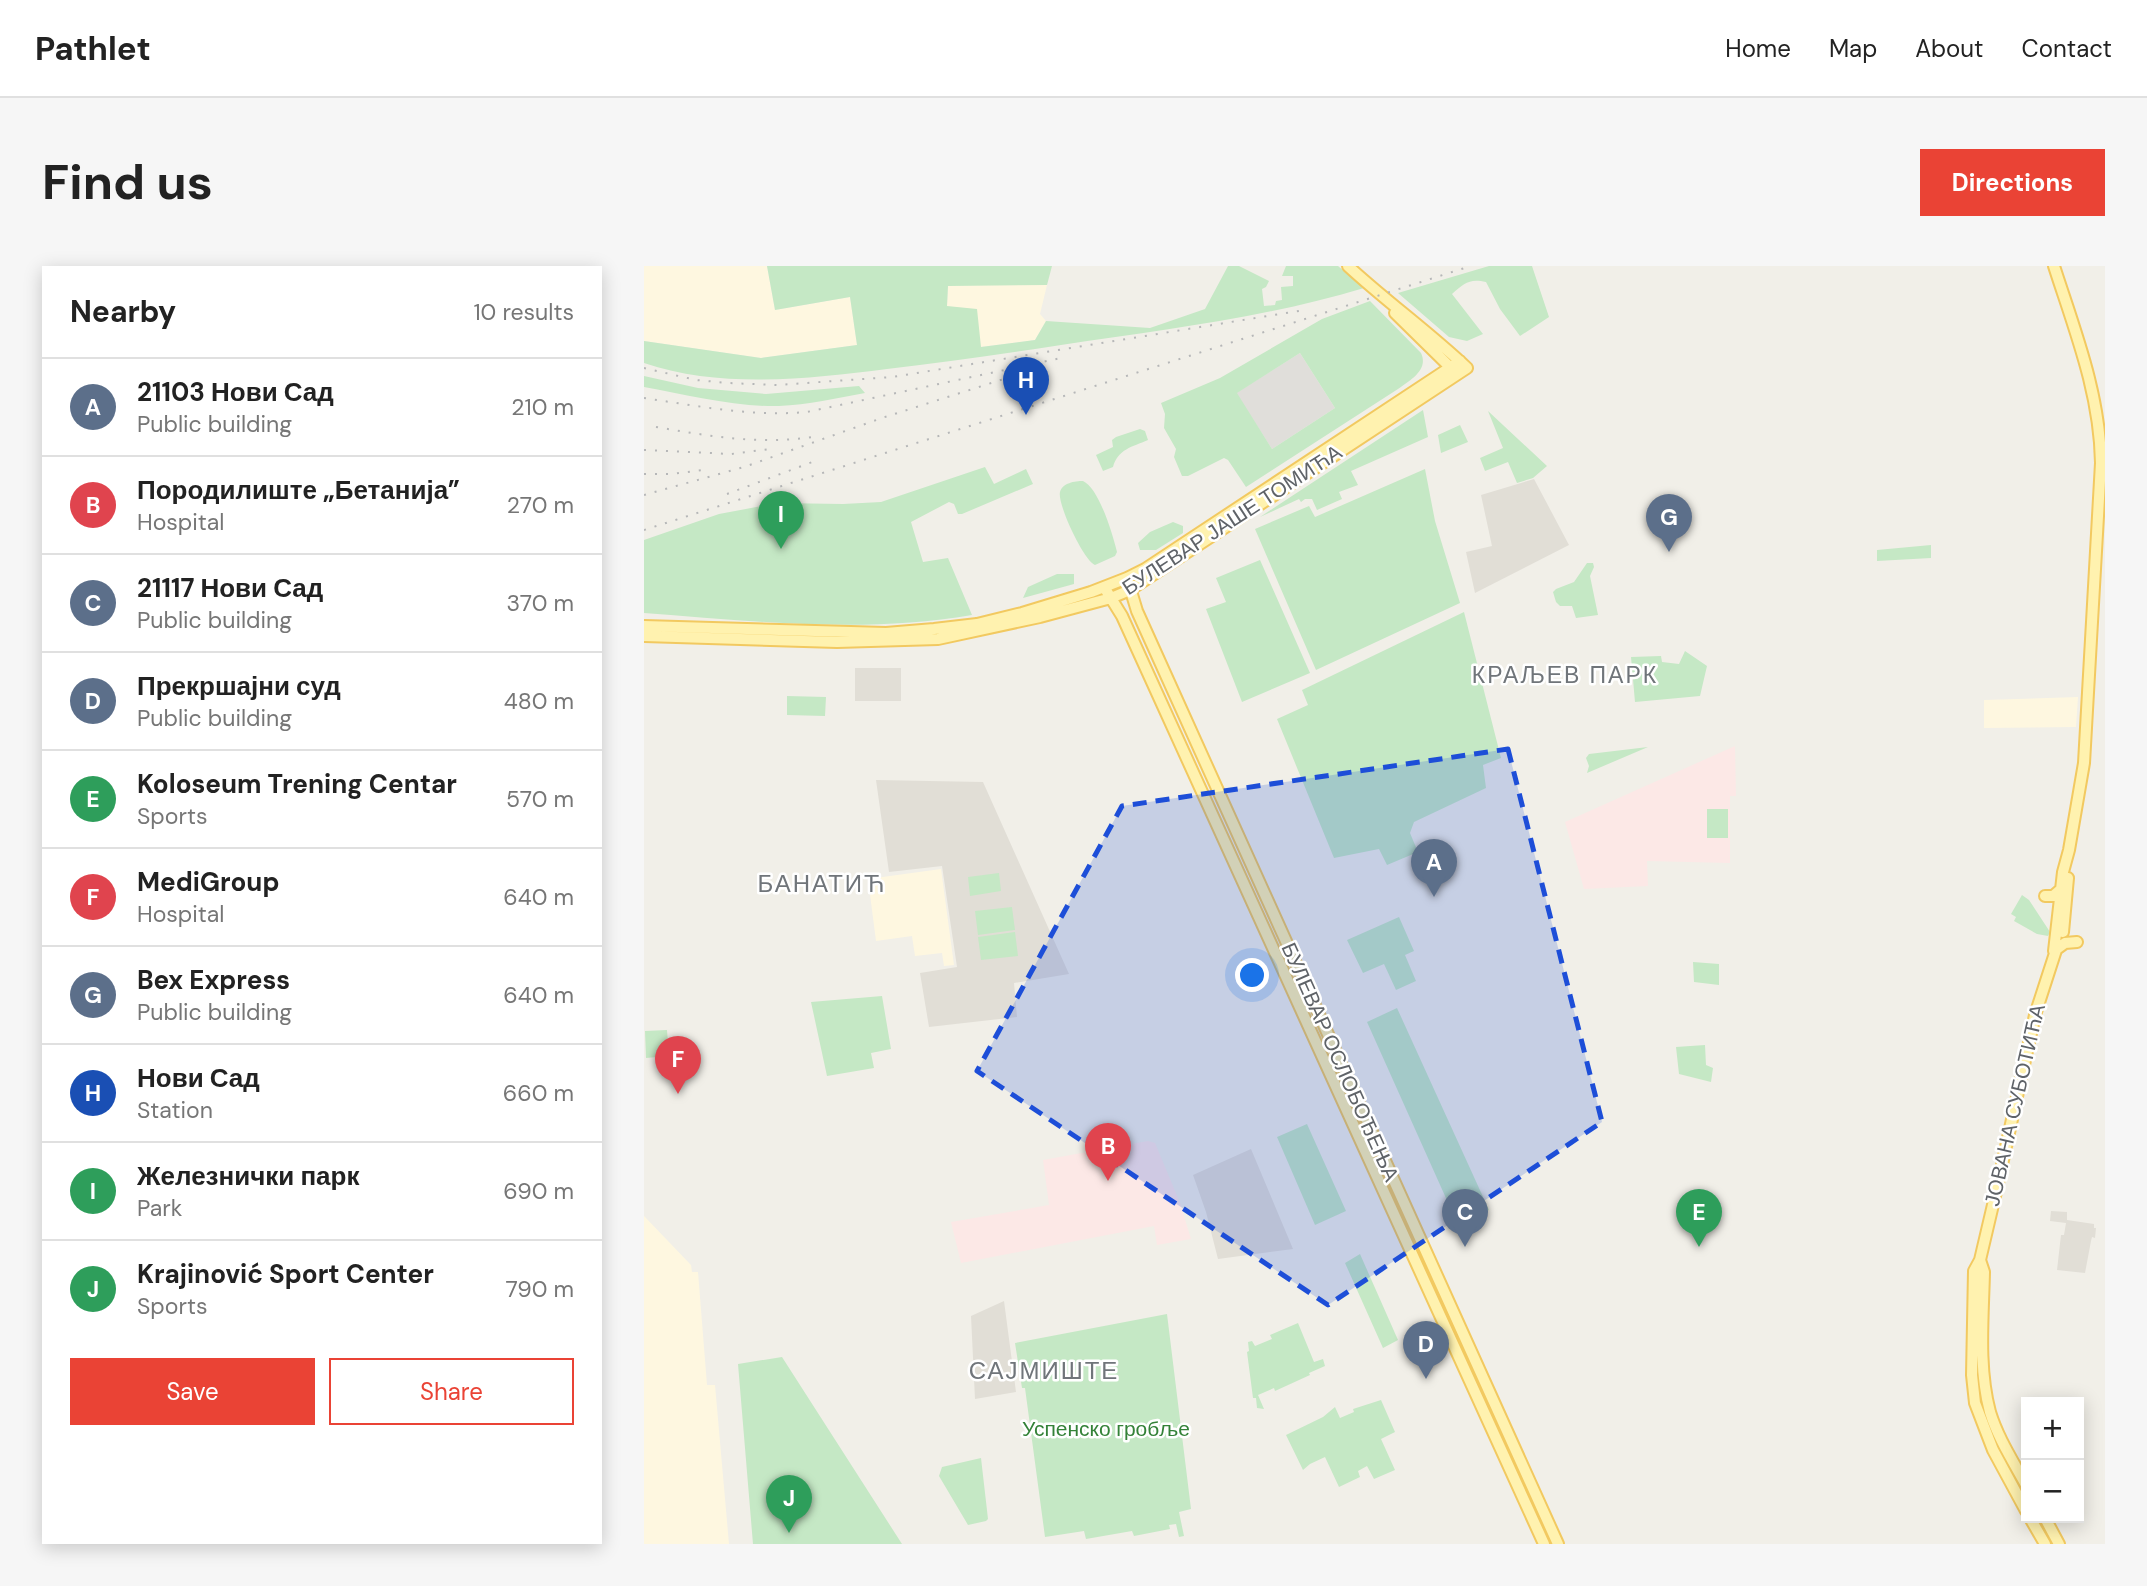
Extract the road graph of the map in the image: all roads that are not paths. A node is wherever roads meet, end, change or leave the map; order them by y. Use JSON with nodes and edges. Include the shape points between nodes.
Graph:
{"nodes":[{"id":1,"x":1348,"y":266,"type":"edge"},
{"id":2,"x":2054,"y":266,"type":"edge"},
{"id":3,"x":1129,"y":584,"type":"junction"},
{"id":4,"x":1104,"y":587,"type":"junction"},
{"id":5,"x":1111,"y":597,"type":"junction"},
{"id":6,"x":644,"y":626,"type":"edge"},
{"id":7,"x":644,"y":636,"type":"edge"},
{"id":8,"x":2069,"y":850,"type":"junction"},
{"id":9,"x":2060,"y":890,"type":"junction"},
{"id":10,"x":2045,"y":896,"type":"dead end"},
{"id":11,"x":2061,"y":920,"type":"junction"},
{"id":12,"x":2077,"y":942,"type":"dead end"},
{"id":13,"x":2054,"y":951,"type":"junction"},
{"id":14,"x":1980,"y":1260,"type":"junction"},
{"id":15,"x":2021,"y":1476,"type":"edge"},
{"id":16,"x":2021,"y":1502,"type":"edge"},
{"id":17,"x":2033,"y":1523,"type":"edge"},
{"id":18,"x":2048,"y":1523,"type":"edge"},
{"id":19,"x":2036,"y":1529,"type":"junction"},
{"id":20,"x":1544,"y":1544,"type":"edge"},
{"id":21,"x":1558,"y":1544,"type":"edge"},
{"id":22,"x":2037,"y":1544,"type":"edge"},
{"id":23,"x":2045,"y":1544,"type":"edge"},
{"id":24,"x":2059,"y":1544,"type":"edge"}],
"edges":[{"from":1,"to":3,"type":"main road","name":"БУЛЕВАР ЈАШЕ ТОМИЋА","via":[[1395,314],[1459,368]]},
{"from":2,"to":8,"type":"main road","via":[[2092,388],[2101,449],[2084,763]]},
{"from":3,"to":4,"type":"main road","name":"БУЛЕВАР ЈАШЕ ТОМИЋА"},
{"from":3,"to":5,"type":"main road","name":"БУЛЕВАР ЈАШЕ ТОМИЋА"},
{"from":3,"to":21,"type":"main road","name":"БУЛЕВАР ОСЛОБОЂЕЊА","via":[[1258,883]]},
{"from":4,"to":5,"type":"main road","name":"БУЛЕВАР ОСЛОБОЂЕЊА"},
{"from":4,"to":6,"type":"main road","name":"БУЛЕВАР ЈАШЕ ТОМИЋА","via":[[977,624],[929,630],[886,633]]},
{"from":5,"to":7,"type":"main road","name":"БУЛЕВАР ЈАШЕ ТОМИЋА","via":[[938,639],[850,642]]},
{"from":5,"to":20,"type":"main road","name":"БУЛЕВАР ОСЛОБОЂЕЊА"},
{"from":8,"to":9,"type":"main road"},
{"from":8,"to":11,"type":"main road"},
{"from":9,"to":10,"type":"main road"},
{"from":9,"to":11,"type":"main road"},
{"from":11,"to":13,"type":"main road","name":"ЈОВАНА СУБОТИЋА"},
{"from":12,"to":13,"type":"main road"},
{"from":13,"to":14,"type":"main road","name":"ЈОВАНА СУБОТИЋА","via":[[2035,1015]]},
{"from":14,"to":15,"type":"main road","via":[[1984,1272],[1982,1359],[1988,1401]]},
{"from":14,"to":16,"type":"main road","name":"ЈОВАНА СУБОТИЋА","via":[[1974,1271],[1975,1403]]},
{"from":17,"to":19,"type":"main road"},
{"from":18,"to":24,"type":"main road"},
{"from":19,"to":22,"type":"main road"},
{"from":19,"to":23,"type":"main road"}]}
